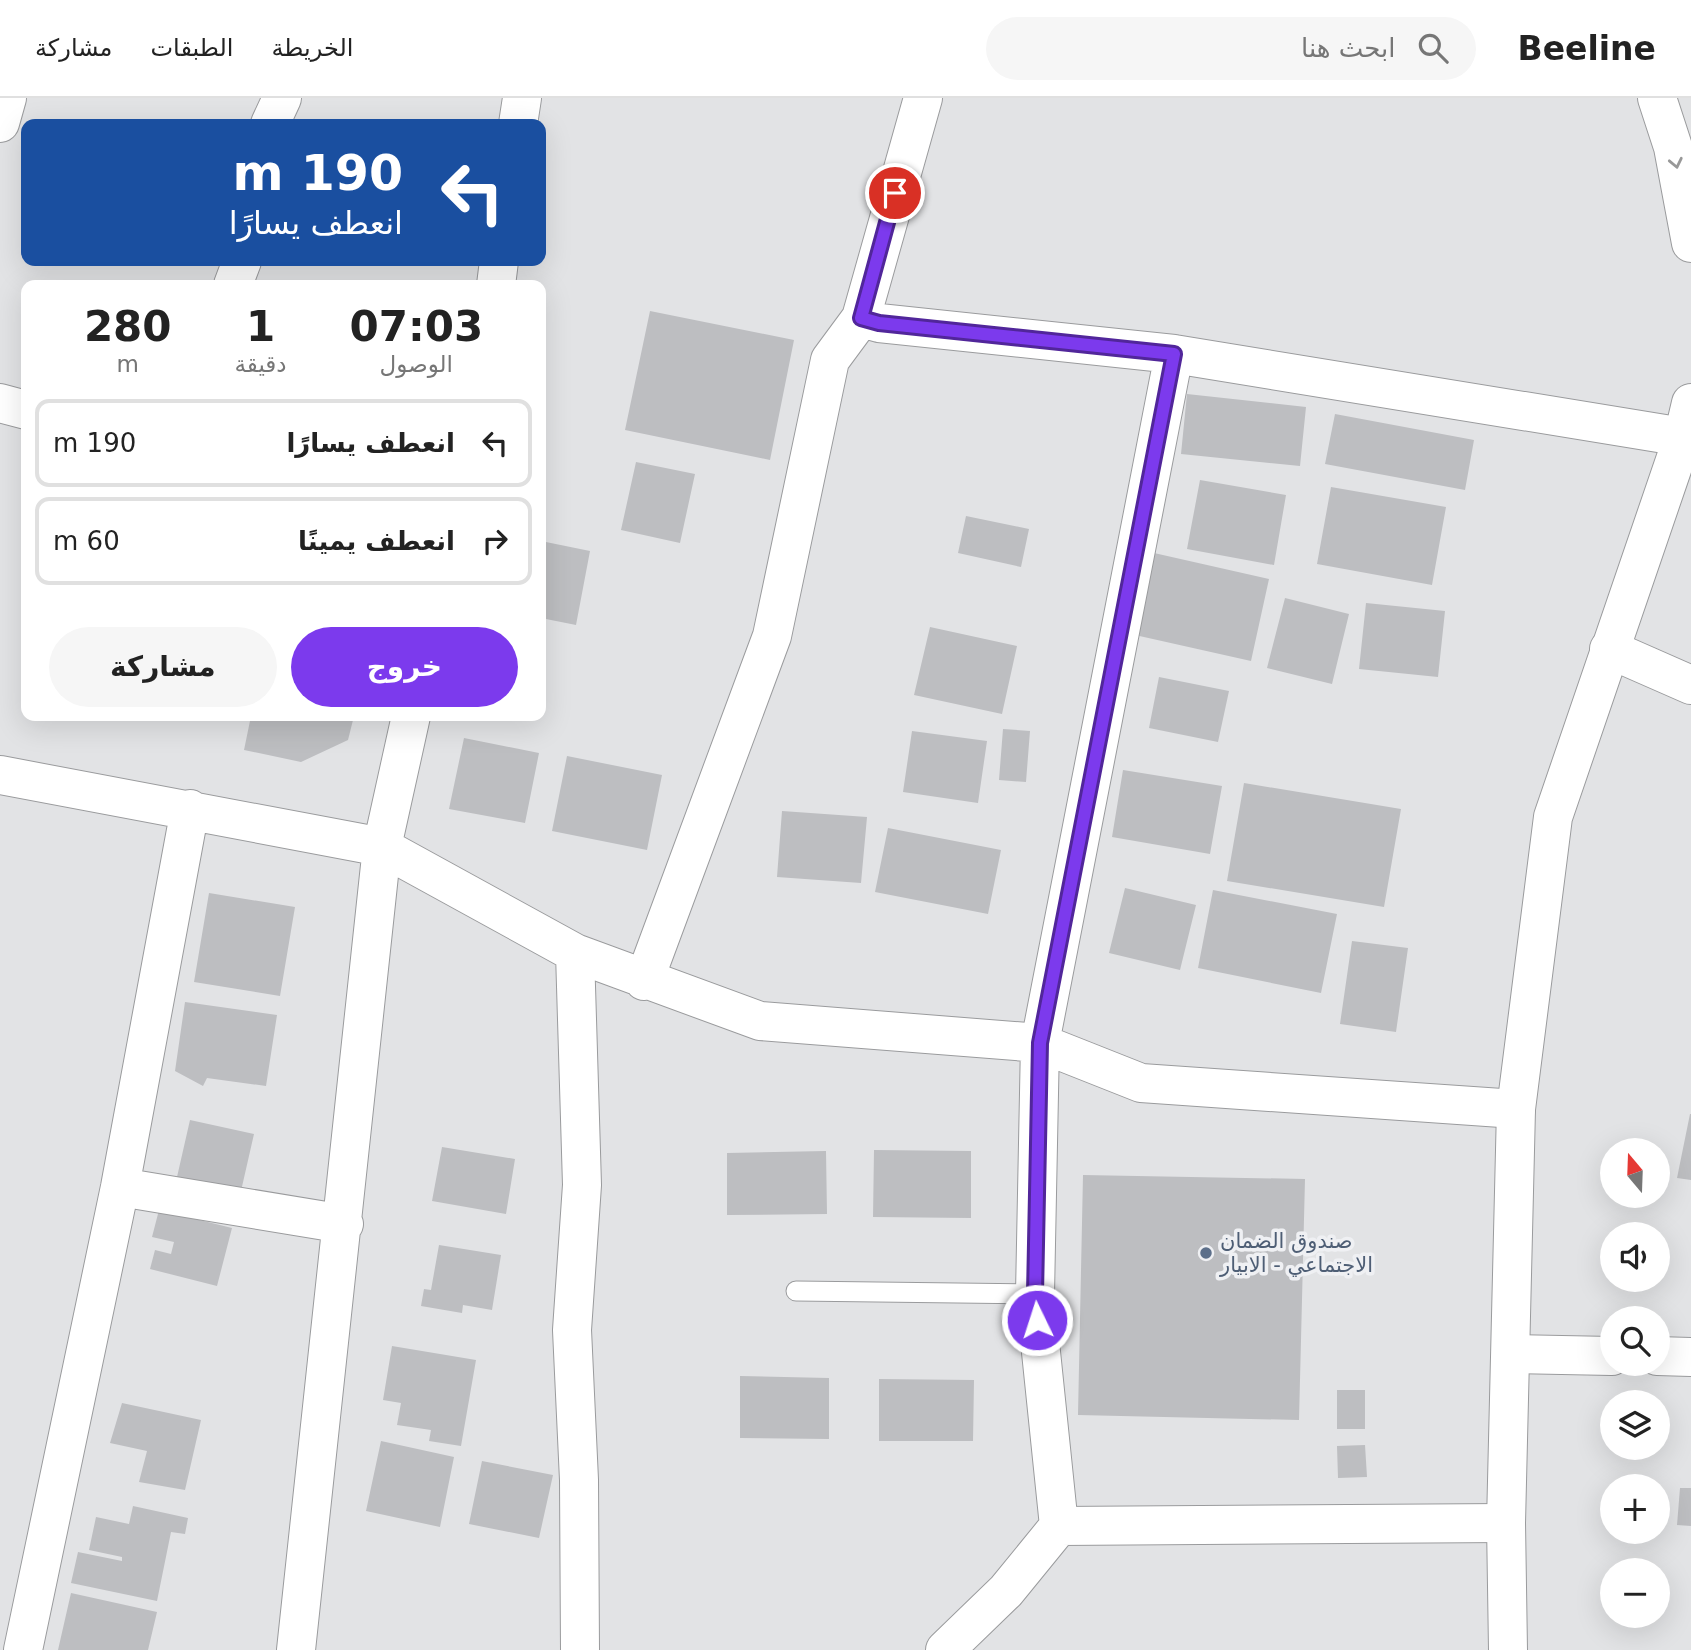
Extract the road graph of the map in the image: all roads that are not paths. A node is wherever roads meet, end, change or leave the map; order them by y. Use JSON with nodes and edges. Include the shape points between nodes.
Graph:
{"nodes":[{"id":1,"x":7,"y":98,"type":"edge"},
{"id":2,"x":282,"y":98,"type":"edge"},
{"id":3,"x":522,"y":98,"type":"edge"},
{"id":4,"x":923,"y":98,"type":"edge"},
{"id":5,"x":1657,"y":98,"type":"edge"},
{"id":6,"x":272,"y":119,"type":"edge"},
{"id":7,"x":519,"y":119,"type":"edge"},
{"id":8,"x":0,"y":123,"type":"edge"},
{"id":9,"x":1690,"y":226,"type":"edge"},
{"id":10,"x":861,"y":318,"type":"junction"},
{"id":11,"x":1174,"y":354,"type":"junction"},
{"id":12,"x":0,"y":403,"type":"edge"},
{"id":13,"x":21,"y":409,"type":"edge"},
{"id":14,"x":1687,"y":420,"type":"edge"},
{"id":15,"x":1609,"y":649,"type":"junction"},
{"id":16,"x":1691,"y":685,"type":"edge"},
{"id":17,"x":410,"y":721,"type":"edge"},
{"id":18,"x":0,"y":775,"type":"edge"},
{"id":19,"x":190,"y":809,"type":"junction"},
{"id":20,"x":382,"y":846,"type":"junction"},
{"id":21,"x":575,"y":953,"type":"junction"},
{"id":22,"x":644,"y":981,"type":"junction"},
{"id":23,"x":1040,"y":1043,"type":"junction"},
{"id":24,"x":1516,"y":1109,"type":"junction"},
{"id":25,"x":120,"y":1187,"type":"junction"},
{"id":26,"x":344,"y":1224,"type":"junction"},
{"id":27,"x":796,"y":1291,"type":"dead end"},
{"id":28,"x":1035,"y":1294,"type":"junction"},
{"id":29,"x":1511,"y":1354,"type":"junction"},
{"id":30,"x":1600,"y":1356,"type":"edge"},
{"id":31,"x":1670,"y":1356,"type":"edge"},
{"id":32,"x":1691,"y":1357,"type":"edge"},
{"id":33,"x":1506,"y":1523,"type":"junction"},
{"id":34,"x":1059,"y":1526,"type":"junction"},
{"id":35,"x":23,"y":1650,"type":"edge"},
{"id":36,"x":296,"y":1650,"type":"edge"},
{"id":37,"x":580,"y":1650,"type":"edge"},
{"id":38,"x":945,"y":1650,"type":"edge"},
{"id":39,"x":1508,"y":1650,"type":"edge"}],
"edges":[{"from":1,"to":8,"type":"street"},
{"from":2,"to":6,"type":"street"},
{"from":3,"to":7,"type":"street"},
{"from":4,"to":10,"type":"street"},
{"from":5,"to":9,"type":"street","one_way":true},
{"from":10,"to":11,"type":"street"},
{"from":10,"to":22,"type":"street","via":[[830,360],[772,636]]},
{"from":11,"to":14,"type":"street"},
{"from":11,"to":23,"type":"street"},
{"from":12,"to":13,"type":"street"},
{"from":14,"to":15,"type":"street"},
{"from":15,"to":16,"type":"street"},
{"from":15,"to":24,"type":"street","via":[[1553,817]]},
{"from":17,"to":20,"type":"street"},
{"from":18,"to":19,"type":"street"},
{"from":19,"to":20,"type":"street"},
{"from":19,"to":25,"type":"street"},
{"from":20,"to":21,"type":"street"},
{"from":20,"to":26,"type":"street"},
{"from":21,"to":22,"type":"street"},
{"from":21,"to":37,"type":"street","via":[[582,1185],[572,1330]]},
{"from":22,"to":23,"type":"street","via":[[760,1021]]},
{"from":23,"to":24,"type":"street","via":[[1142,1083]]},
{"from":23,"to":28,"type":"street"},
{"from":24,"to":29,"type":"street"},
{"from":25,"to":26,"type":"street"},
{"from":25,"to":35,"type":"street"},
{"from":26,"to":36,"type":"street"},
{"from":27,"to":28,"type":"lane"},
{"from":28,"to":34,"type":"street"},
{"from":29,"to":30,"type":"street"},
{"from":29,"to":33,"type":"street"},
{"from":31,"to":32,"type":"street"},
{"from":33,"to":34,"type":"street"},
{"from":33,"to":39,"type":"street"},
{"from":34,"to":38,"type":"street","via":[[1006,1591]]}]}
